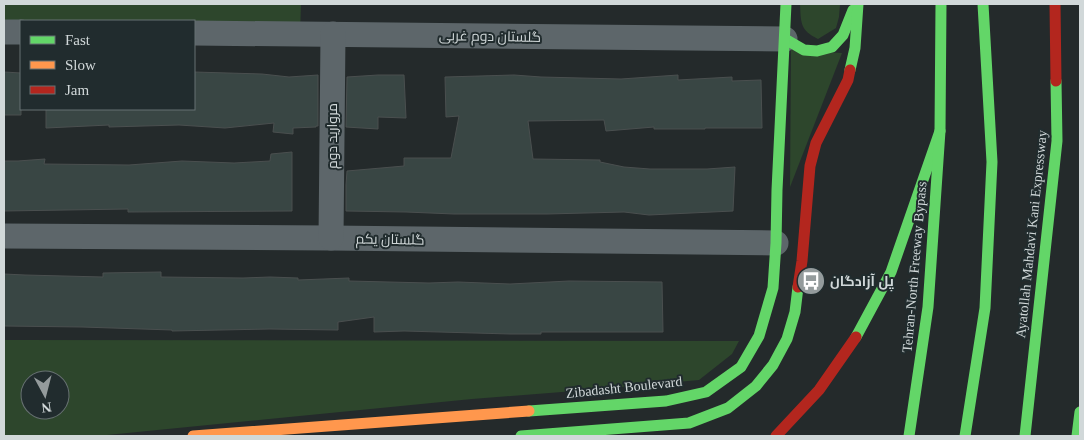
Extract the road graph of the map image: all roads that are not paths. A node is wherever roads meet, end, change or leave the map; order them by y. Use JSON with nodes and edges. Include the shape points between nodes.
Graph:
{"nodes":[{"id":1,"x":786,"y":4,"type":"edge"},
{"id":2,"x":857,"y":4,"type":"edge"},
{"id":3,"x":941,"y":4,"type":"edge"},
{"id":4,"x":983,"y":4,"type":"edge"},
{"id":5,"x":1055,"y":4,"type":"edge"},
{"id":6,"x":4,"y":32,"type":"edge"},
{"id":7,"x":20,"y":32,"type":"edge"},
{"id":8,"x":195,"y":33,"type":"edge"},
{"id":9,"x":333,"y":34,"type":"junction"},
{"id":10,"x":785,"y":39,"type":"junction"},
{"id":11,"x":940,"y":131,"type":"junction"},
{"id":12,"x":4,"y":236,"type":"edge"},
{"id":13,"x":331,"y":238,"type":"junction"},
{"id":14,"x":776,"y":243,"type":"junction"},
{"id":15,"x":1080,"y":412,"type":"edge"},
{"id":16,"x":193,"y":436,"type":"edge"},
{"id":17,"x":521,"y":436,"type":"edge"},
{"id":18,"x":776,"y":436,"type":"edge"},
{"id":19,"x":909,"y":436,"type":"edge"},
{"id":20,"x":965,"y":436,"type":"edge"},
{"id":21,"x":1025,"y":436,"type":"edge"},
{"id":22,"x":1077,"y":436,"type":"edge"}],
"edges":[{"from":1,"to":10,"type":"main road","name":"Zibadasht Boulevard"},
{"from":2,"to":10,"type":"main road","via":[[843,35],[832,47],[804,50]]},
{"from":2,"to":17,"type":"main road","via":[[855,48],[848,80],[816,143],[810,166],[795,312],[787,339],[773,365],[756,386],[728,408],[689,423]]},
{"from":3,"to":11,"type":"main road","name":"Tehran-North Freeway Bypass"},
{"from":4,"to":20,"type":"main road","via":[[992,162],[985,308]]},
{"from":5,"to":21,"type":"main road","name":"Ayatollah Mahdavi Kani Expressway","via":[[1057,141]]},
{"from":6,"to":7,"type":"street"},
{"from":8,"to":9,"type":"street","name":"گلستان دوم غربی"},
{"from":9,"to":10,"type":"street","name":"گلستان دوم غربی"},
{"from":9,"to":13,"type":"street","name":"مروارید دوم"},
{"from":10,"to":14,"type":"main road","name":"Zibadasht Boulevard"},
{"from":11,"to":18,"type":"main road","via":[[891,272],[855,340],[819,390]]},
{"from":11,"to":19,"type":"main road","name":"Tehran-North Freeway Bypass","via":[[928,306]]},
{"from":12,"to":13,"type":"street","name":"گلستان یکم"},
{"from":13,"to":14,"type":"street","name":"گلستان یکم"},
{"from":14,"to":16,"type":"main road","name":"Zibadasht Boulevard","via":[[773,288],[759,336],[741,367],[706,392],[666,401]]},
{"from":15,"to":22,"type":"main road"}]}
